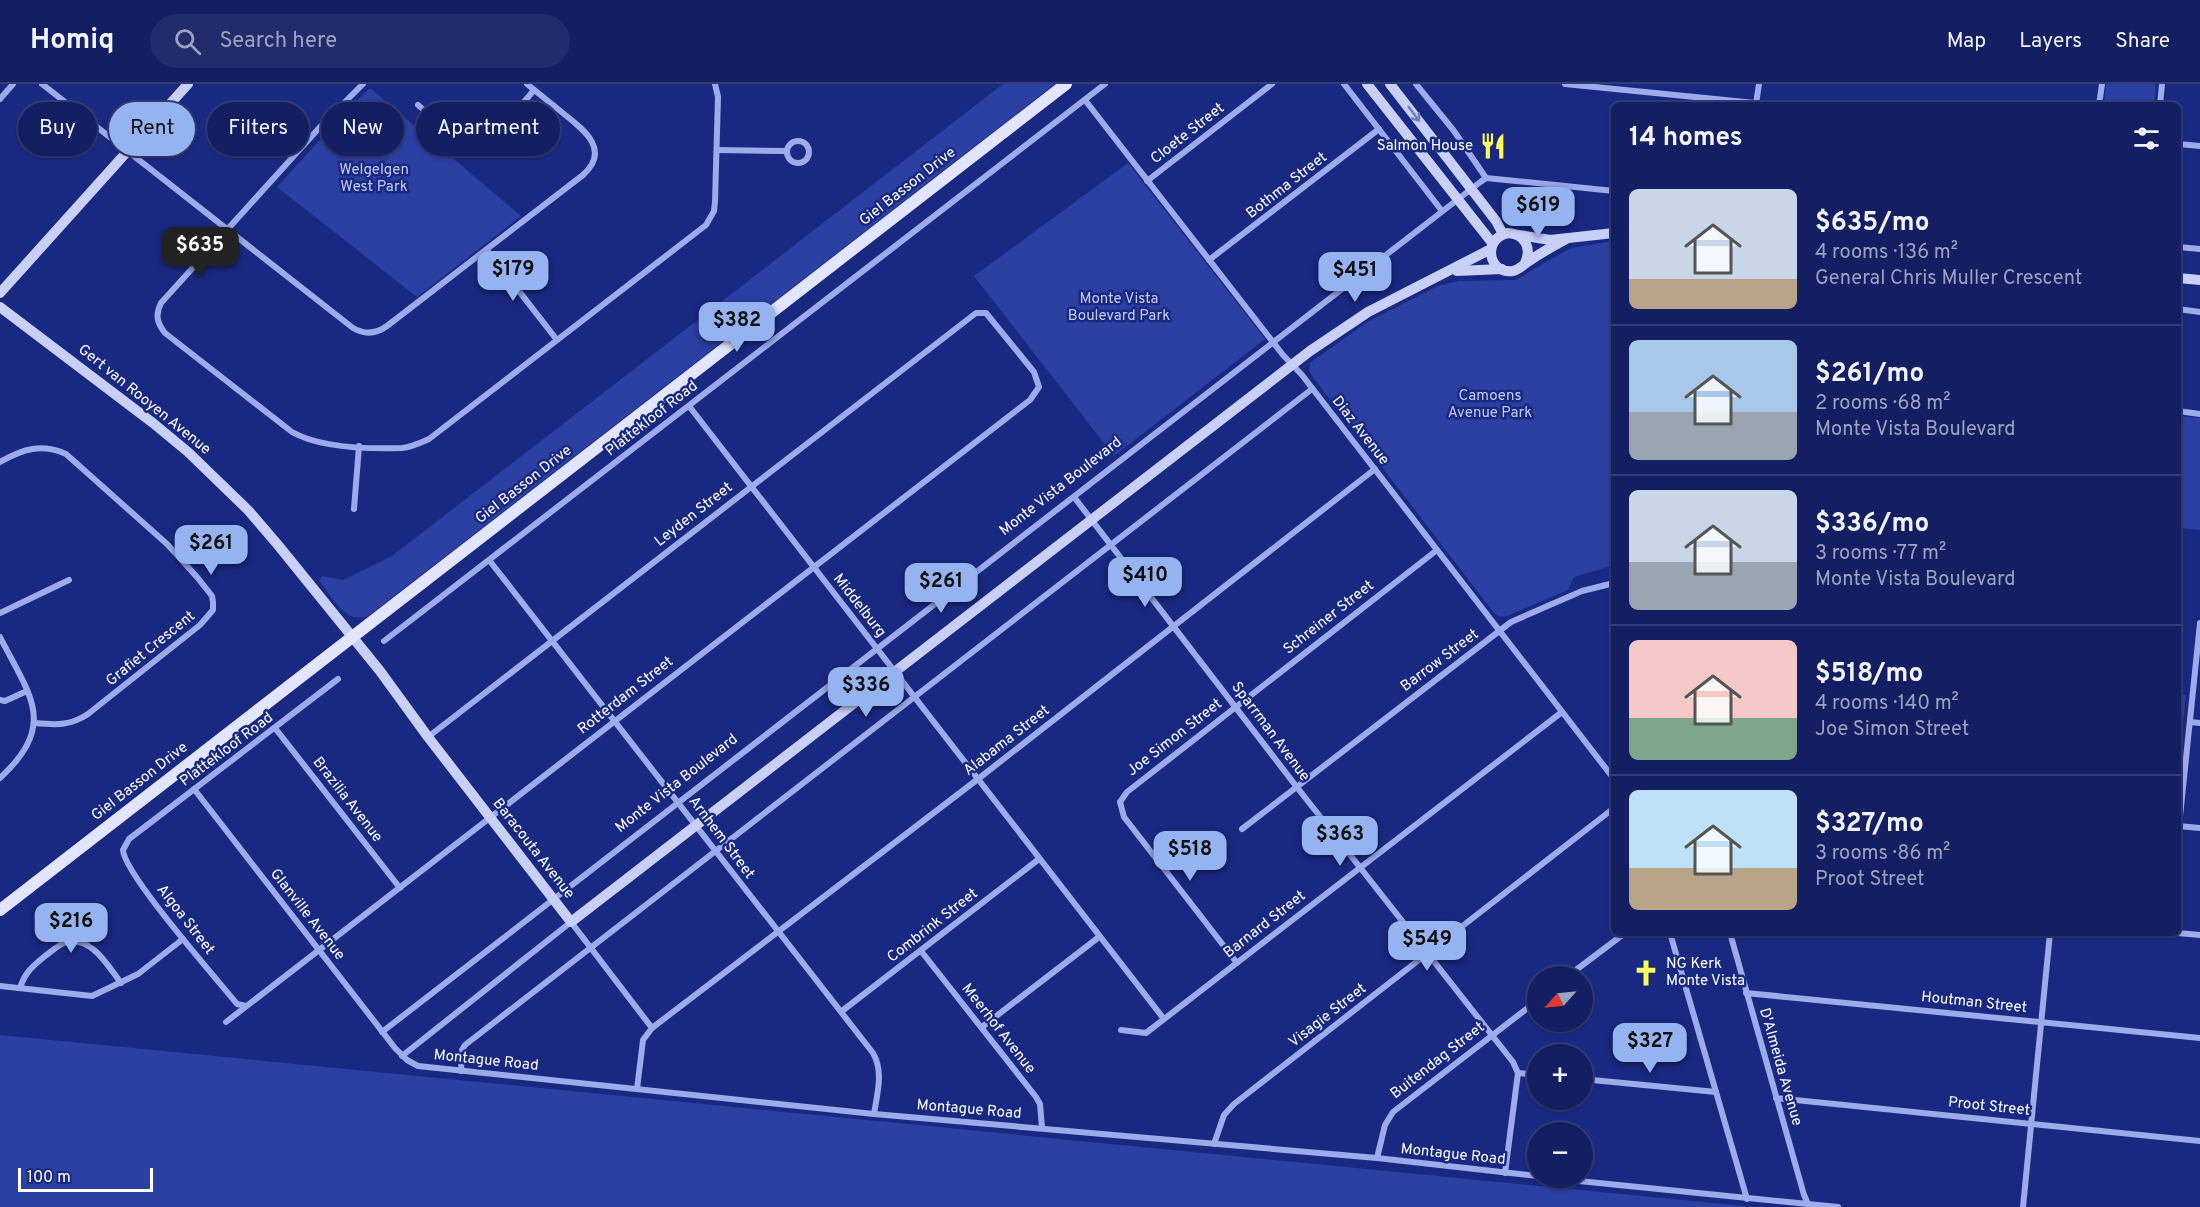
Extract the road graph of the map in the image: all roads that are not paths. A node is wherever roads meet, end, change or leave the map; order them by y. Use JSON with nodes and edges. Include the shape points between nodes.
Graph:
{"nodes":[{"id":1,"x":13,"y":84,"type":"edge"},
{"id":2,"x":42,"y":84,"type":"edge"},
{"id":3,"x":188,"y":84,"type":"edge"},
{"id":4,"x":363,"y":84,"type":"edge"},
{"id":5,"x":527,"y":84,"type":"edge"},
{"id":6,"x":714,"y":84,"type":"edge"},
{"id":7,"x":1066,"y":84,"type":"edge"},
{"id":8,"x":1105,"y":84,"type":"edge"},
{"id":9,"x":1272,"y":84,"type":"edge"},
{"id":10,"x":1367,"y":84,"type":"edge"},
{"id":11,"x":1390,"y":84,"type":"edge"},
{"id":12,"x":1416,"y":84,"type":"edge"},
{"id":13,"x":1564,"y":84,"type":"edge"},
{"id":14,"x":1759,"y":84,"type":"edge"},
{"id":15,"x":2102,"y":84,"type":"edge"},
{"id":16,"x":2162,"y":84,"type":"edge"},
{"id":17,"x":1348,"y":86,"type":"edge"},
{"id":18,"x":534,"y":90,"type":"junction"},
{"id":19,"x":0,"y":99,"type":"edge"},
{"id":20,"x":1084,"y":100,"type":"junction"},
{"id":21,"x":172,"y":102,"type":"edge"},
{"id":22,"x":524,"y":102,"type":"edge"},
{"id":23,"x":1737,"y":102,"type":"edge"},
{"id":24,"x":1756,"y":102,"type":"edge"},
{"id":25,"x":2099,"y":102,"type":"edge"},
{"id":26,"x":2160,"y":102,"type":"edge"},
{"id":27,"x":1379,"y":129,"type":"junction"},
{"id":28,"x":109,"y":136,"type":"edge"},
{"id":29,"x":2181,"y":144,"type":"edge"},
{"id":30,"x":2200,"y":146,"type":"edge"},
{"id":31,"x":717,"y":150,"type":"junction"},
{"id":32,"x":787,"y":151,"type":"dead end"},
{"id":33,"x":123,"y":156,"type":"edge"},
{"id":34,"x":134,"y":156,"type":"edge"},
{"id":35,"x":1486,"y":178,"type":"junction"},
{"id":36,"x":1147,"y":181,"type":"junction"},
{"id":37,"x":1470,"y":189,"type":"junction"},
{"id":38,"x":1611,"y":191,"type":"edge"},
{"id":39,"x":1457,"y":200,"type":"junction"},
{"id":40,"x":1442,"y":211,"type":"junction"},
{"id":41,"x":228,"y":230,"type":"junction"},
{"id":42,"x":1611,"y":233,"type":"edge"},
{"id":43,"x":1503,"y":234,"type":"junction"},
{"id":44,"x":1518,"y":235,"type":"junction"},
{"id":45,"x":1566,"y":239,"type":"junction"},
{"id":46,"x":1492,"y":246,"type":"junction"},
{"id":47,"x":2181,"y":247,"type":"edge"},
{"id":48,"x":2200,"y":249,"type":"edge"},
{"id":49,"x":487,"y":250,"type":"junction"},
{"id":50,"x":1209,"y":260,"type":"junction"},
{"id":51,"x":1525,"y":263,"type":"junction"},
{"id":52,"x":1502,"y":269,"type":"junction"},
{"id":53,"x":1438,"y":277,"type":"junction"},
{"id":54,"x":2181,"y":278,"type":"edge"},
{"id":55,"x":2200,"y":280,"type":"edge"},
{"id":56,"x":0,"y":293,"type":"edge"},
{"id":57,"x":0,"y":307,"type":"edge"},
{"id":58,"x":2181,"y":309,"type":"edge"},
{"id":59,"x":2200,"y":312,"type":"edge"},
{"id":60,"x":976,"y":313,"type":"joint"},
{"id":61,"x":557,"y":340,"type":"junction"},
{"id":62,"x":1273,"y":342,"type":"junction"},
{"id":63,"x":1293,"y":364,"type":"junction"},
{"id":64,"x":1312,"y":389,"type":"junction"},
{"id":65,"x":689,"y":406,"type":"junction"},
{"id":66,"x":2181,"y":411,"type":"edge"},
{"id":67,"x":2200,"y":414,"type":"edge"},
{"id":68,"x":359,"y":446,"type":"junction"},
{"id":69,"x":0,"y":462,"type":"edge"},
{"id":70,"x":1375,"y":469,"type":"junction"},
{"id":71,"x":751,"y":486,"type":"junction"},
{"id":72,"x":1074,"y":497,"type":"junction"},
{"id":73,"x":354,"y":509,"type":"dead end"},
{"id":74,"x":1092,"y":520,"type":"junction"},
{"id":75,"x":1112,"y":544,"type":"junction"},
{"id":76,"x":1437,"y":550,"type":"junction"},
{"id":77,"x":489,"y":560,"type":"junction"},
{"id":78,"x":812,"y":566,"type":"junction"},
{"id":79,"x":69,"y":580,"type":"dead end"},
{"id":80,"x":1611,"y":584,"type":"edge"},
{"id":81,"x":0,"y":613,"type":"edge"},
{"id":82,"x":2200,"y":623,"type":"edge"},
{"id":83,"x":1174,"y":626,"type":"junction"},
{"id":84,"x":1499,"y":631,"type":"junction"},
{"id":85,"x":0,"y":637,"type":"edge"},
{"id":86,"x":351,"y":637,"type":"junction"},
{"id":87,"x":552,"y":640,"type":"junction"},
{"id":88,"x":384,"y":641,"type":"dead end"},
{"id":89,"x":877,"y":649,"type":"junction"},
{"id":90,"x":896,"y":673,"type":"junction"},
{"id":91,"x":338,"y":679,"type":"dead end"},
{"id":92,"x":27,"y":691,"type":"junction"},
{"id":93,"x":914,"y":697,"type":"junction"},
{"id":94,"x":0,"y":700,"type":"edge"},
{"id":95,"x":1235,"y":706,"type":"junction"},
{"id":96,"x":1562,"y":712,"type":"junction"},
{"id":97,"x":615,"y":720,"type":"junction"},
{"id":98,"x":2190,"y":722,"type":"junction"},
{"id":99,"x":35,"y":723,"type":"junction"},
{"id":100,"x":2200,"y":723,"type":"edge"},
{"id":101,"x":275,"y":728,"type":"junction"},
{"id":102,"x":428,"y":736,"type":"junction"},
{"id":103,"x":1611,"y":775,"type":"edge"},
{"id":104,"x":0,"y":778,"type":"edge"},
{"id":105,"x":978,"y":779,"type":"junction"},
{"id":106,"x":1296,"y":786,"type":"junction"},
{"id":107,"x":194,"y":789,"type":"junction"},
{"id":108,"x":679,"y":801,"type":"junction"},
{"id":109,"x":2181,"y":807,"type":"edge"},
{"id":110,"x":1611,"y":810,"type":"edge"},
{"id":111,"x":491,"y":818,"type":"junction"},
{"id":112,"x":697,"y":826,"type":"junction"},
{"id":113,"x":2181,"y":826,"type":"edge"},
{"id":114,"x":1242,"y":828,"type":"dead end"},
{"id":115,"x":2200,"y":828,"type":"edge"},
{"id":116,"x":129,"y":839,"type":"joint"},
{"id":117,"x":716,"y":850,"type":"junction"},
{"id":118,"x":1039,"y":859,"type":"junction"},
{"id":119,"x":1360,"y":867,"type":"junction"},
{"id":120,"x":400,"y":888,"type":"junction"},
{"id":121,"x":553,"y":900,"type":"junction"},
{"id":122,"x":0,"y":909,"type":"edge"},
{"id":123,"x":572,"y":922,"type":"junction"},
{"id":124,"x":777,"y":932,"type":"junction"},
{"id":125,"x":2181,"y":933,"type":"edge"},
{"id":126,"x":2200,"y":935,"type":"edge"},
{"id":127,"x":1621,"y":936,"type":"edge"},
{"id":128,"x":1671,"y":936,"type":"edge"},
{"id":129,"x":1731,"y":936,"type":"edge"},
{"id":130,"x":2050,"y":936,"type":"edge"},
{"id":131,"x":1099,"y":937,"type":"junction"},
{"id":132,"x":183,"y":939,"type":"junction"},
{"id":133,"x":591,"y":947,"type":"junction"},
{"id":134,"x":320,"y":950,"type":"junction"},
{"id":135,"x":921,"y":951,"type":"junction"},
{"id":136,"x":1427,"y":954,"type":"junction"},
{"id":137,"x":1237,"y":963,"type":"junction"},
{"id":138,"x":1581,"y":966,"type":"edge"},
{"id":139,"x":121,"y":983,"type":"junction"},
{"id":140,"x":0,"y":986,"type":"edge"},
{"id":141,"x":20,"y":988,"type":"junction"},
{"id":142,"x":1746,"y":993,"type":"junction"},
{"id":143,"x":246,"y":1006,"type":"junction"},
{"id":144,"x":1527,"y":1008,"type":"edge"},
{"id":145,"x":842,"y":1011,"type":"junction"},
{"id":146,"x":1164,"y":1019,"type":"junction"},
{"id":147,"x":226,"y":1022,"type":"dead end"},
{"id":148,"x":2041,"y":1022,"type":"junction"},
{"id":149,"x":982,"y":1027,"type":"junction"},
{"id":150,"x":652,"y":1028,"type":"junction"},
{"id":151,"x":1121,"y":1030,"type":"dead end"},
{"id":152,"x":382,"y":1032,"type":"junction"},
{"id":153,"x":1493,"y":1034,"type":"junction"},
{"id":154,"x":2200,"y":1038,"type":"edge"},
{"id":155,"x":402,"y":1056,"type":"junction"},
{"id":156,"x":461,"y":1071,"type":"junction"},
{"id":157,"x":1518,"y":1074,"type":"junction"},
{"id":158,"x":1527,"y":1074,"type":"edge"},
{"id":159,"x":1593,"y":1080,"type":"edge"},
{"id":160,"x":637,"y":1089,"type":"junction"},
{"id":161,"x":1716,"y":1092,"type":"junction"},
{"id":162,"x":1776,"y":1098,"type":"junction"},
{"id":163,"x":874,"y":1114,"type":"junction"},
{"id":164,"x":2031,"y":1124,"type":"junction"},
{"id":165,"x":1042,"y":1128,"type":"junction"},
{"id":166,"x":2200,"y":1141,"type":"edge"},
{"id":167,"x":1214,"y":1144,"type":"junction"},
{"id":168,"x":1377,"y":1158,"type":"junction"},
{"id":169,"x":1505,"y":1173,"type":"junction"},
{"id":170,"x":1527,"y":1175,"type":"edge"},
{"id":171,"x":1593,"y":1183,"type":"edge"},
{"id":172,"x":1747,"y":1199,"type":"junction"},
{"id":173,"x":1809,"y":1206,"type":"edge"},
{"id":174,"x":1838,"y":1207,"type":"edge"},
{"id":175,"x":2023,"y":1207,"type":"edge"}],
"edges":[{"from":1,"to":19,"type":"street"},
{"from":2,"to":28,"type":"street"},
{"from":3,"to":21,"type":"main road"},
{"from":4,"to":41,"type":"street"},
{"from":5,"to":18,"type":"street"},
{"from":6,"to":31,"type":"street","via":[[718,97]]},
{"from":7,"to":86,"type":"main road","name":"Giel Basson Drive"},
{"from":8,"to":20,"type":"street","name":"Plattekloof Road"},
{"from":9,"to":36,"type":"street","name":"Cloete Street"},
{"from":10,"to":39,"type":"main road"},
{"from":11,"to":37,"type":"main road","one_way":true},
{"from":12,"to":35,"type":"street"},
{"from":13,"to":23,"type":"street"},
{"from":14,"to":24,"type":"street"},
{"from":15,"to":25,"type":"street"},
{"from":16,"to":26,"type":"street"},
{"from":17,"to":27,"type":"street"},
{"from":18,"to":22,"type":"street"},
{"from":18,"to":49,"type":"street","via":[[588,134],[595,148],[594,159],[584,175]]},
{"from":20,"to":36,"type":"street","name":"Diaz Avenue"},
{"from":20,"to":65,"type":"street","name":"Plattekloof Road"},
{"from":27,"to":40,"type":"street"},
{"from":27,"to":50,"type":"street","name":"Bothma Street"},
{"from":29,"to":30,"type":"street"},
{"from":31,"to":32,"type":"street"},
{"from":31,"to":61,"type":"street","via":[[714,211],[706,225]]},
{"from":33,"to":56,"type":"main road"},
{"from":34,"to":41,"type":"street"},
{"from":35,"to":37,"type":"street","name":"Monte Vista Boulevard"},
{"from":35,"to":38,"type":"street"},
{"from":36,"to":50,"type":"street","name":"Diaz Avenue"},
{"from":37,"to":39,"type":"street","name":"Monte Vista Boulevard"},
{"from":37,"to":43,"type":"main road"},
{"from":39,"to":40,"type":"street","name":"Monte Vista Boulevard"},
{"from":39,"to":46,"type":"main road"},
{"from":40,"to":62,"type":"street","name":"Monte Vista Boulevard"},
{"from":41,"to":49,"type":"street","via":[[354,328],[371,333],[387,327]]},
{"from":41,"to":68,"type":"street","via":[[161,303],[157,314],[160,327],[292,432],[315,442]]},
{"from":42,"to":45,"type":"main road"},
{"from":43,"to":44,"type":"main road"},
{"from":43,"to":46,"type":"main road"},
{"from":44,"to":45,"type":"main road","via":[[1537,240]]},
{"from":44,"to":51,"type":"main road","via":[[1528,247]]},
{"from":45,"to":51,"type":"main road"},
{"from":46,"to":52,"type":"main road","via":[[1493,261]]},
{"from":46,"to":53,"type":"main road"},
{"from":47,"to":48,"type":"street"},
{"from":49,"to":61,"type":"street"},
{"from":50,"to":62,"type":"street","name":"Diaz Avenue"},
{"from":51,"to":52,"type":"main road","via":[[1515,270]]},
{"from":52,"to":53,"type":"main road","via":[[1464,270]]},
{"from":53,"to":63,"type":"main road","via":[[1368,312]]},
{"from":54,"to":55,"type":"main road"},
{"from":57,"to":86,"type":"main road","name":"Gert van Rooyen Avenue","via":[[153,423],[217,479],[278,545]]},
{"from":58,"to":59,"type":"street"},
{"from":60,"to":71,"type":"street","name":"Leyden Street"},
{"from":60,"to":78,"type":"street","name":"Rotterdam Street","via":[[986,313],[1034,372],[1039,387],[1030,400]]},
{"from":61,"to":68,"type":"street","via":[[429,439],[403,448]]},
{"from":62,"to":63,"type":"street","name":"Diaz Avenue"},
{"from":62,"to":72,"type":"street","name":"Monte Vista Boulevard"},
{"from":63,"to":64,"type":"street","name":"Diaz Avenue"},
{"from":63,"to":74,"type":"main road"},
{"from":64,"to":70,"type":"street","name":"Diaz Avenue"},
{"from":64,"to":75,"type":"street"},
{"from":65,"to":71,"type":"street","name":"Middelburg"},
{"from":65,"to":77,"type":"street","name":"Plattekloof Road"},
{"from":66,"to":67,"type":"street"},
{"from":68,"to":73,"type":"street"},
{"from":69,"to":99,"type":"street","name":"Grafiet Crescent","via":[[28,448],[50,448],[66,454],[167,544],[213,602],[213,610],[200,625],[88,714],[61,726]]},
{"from":70,"to":76,"type":"street","name":"Diaz Avenue"},
{"from":70,"to":83,"type":"street","name":"Alabama Street"},
{"from":71,"to":78,"type":"street","name":"Middelburg"},
{"from":71,"to":87,"type":"street","name":"Leyden Street"},
{"from":72,"to":74,"type":"street","name":"Sparrman Avenue"},
{"from":72,"to":89,"type":"street","name":"Monte Vista Boulevard"},
{"from":74,"to":75,"type":"street","name":"Sparrman Avenue"},
{"from":74,"to":90,"type":"main road"},
{"from":75,"to":83,"type":"street","name":"Sparrman Avenue"},
{"from":75,"to":93,"type":"street"},
{"from":76,"to":84,"type":"street","name":"Diaz Avenue"},
{"from":76,"to":95,"type":"street","name":"Schreiner Street"},
{"from":77,"to":87,"type":"street","name":"Arnhem Street"},
{"from":77,"to":88,"type":"street","name":"Plattekloof Road"},
{"from":78,"to":89,"type":"street","name":"Middelburg"},
{"from":78,"to":97,"type":"street","name":"Rotterdam Street"},
{"from":79,"to":81,"type":"street"},
{"from":80,"to":84,"type":"street","name":"Barrow Street","via":[[1560,599]]},
{"from":82,"to":98,"type":"street"},
{"from":83,"to":95,"type":"street","name":"Sparrman Avenue"},
{"from":83,"to":105,"type":"street","name":"Alabama Street"},
{"from":84,"to":96,"type":"street","name":"Diaz Avenue"},
{"from":84,"to":106,"type":"street","name":"Barrow Street"},
{"from":85,"to":92,"type":"street"},
{"from":86,"to":102,"type":"main road","name":"Baracouta Avenue"},
{"from":86,"to":122,"type":"main road","name":"Giel Basson Drive"},
{"from":87,"to":97,"type":"street","name":"Arnhem Street"},
{"from":87,"to":102,"type":"street","name":"Leyden Street"},
{"from":89,"to":90,"type":"street","name":"Middelburg"},
{"from":89,"to":108,"type":"street","name":"Monte Vista Boulevard"},
{"from":90,"to":93,"type":"street","name":"Middelburg"},
{"from":90,"to":112,"type":"main road"},
{"from":91,"to":101,"type":"street","name":"Plattekloof Road"},
{"from":92,"to":94,"type":"street"},
{"from":92,"to":99,"type":"street"},
{"from":93,"to":105,"type":"street","name":"Middelburg"},
{"from":93,"to":117,"type":"street"},
{"from":95,"to":106,"type":"street","name":"Sparrman Avenue"},
{"from":95,"to":137,"type":"street","name":"Joe Simon Street","via":[[1127,792],[1120,802],[1124,817]]},
{"from":96,"to":103,"type":"street","name":"Diaz Avenue"},
{"from":96,"to":119,"type":"street","name":"Barnard Street"},
{"from":97,"to":108,"type":"street","name":"Arnhem Street"},
{"from":97,"to":111,"type":"street","name":"Rotterdam Street"},
{"from":98,"to":100,"type":"street"},
{"from":98,"to":109,"type":"street"},
{"from":99,"to":104,"type":"street","via":[[21,756]]},
{"from":101,"to":107,"type":"street","name":"Plattekloof Road"},
{"from":101,"to":120,"type":"street","name":"Brazilia Avenue"},
{"from":102,"to":111,"type":"main road","name":"Baracouta Avenue"},
{"from":105,"to":118,"type":"street","name":"Middelburg"},
{"from":105,"to":124,"type":"street","name":"Alabama Street"},
{"from":106,"to":114,"type":"street","name":"Barrow Street"},
{"from":106,"to":119,"type":"street","name":"Sparrman Avenue"},
{"from":107,"to":116,"type":"street","name":"Plattekloof Road"},
{"from":107,"to":134,"type":"street","name":"Glanville Avenue"},
{"from":108,"to":112,"type":"street","name":"Arnhem Street"},
{"from":108,"to":121,"type":"street","name":"Monte Vista Boulevard"},
{"from":110,"to":136,"type":"street","name":"Visagie Street"},
{"from":111,"to":120,"type":"street","name":"Rotterdam Street"},
{"from":111,"to":121,"type":"main road","name":"Baracouta Avenue"},
{"from":112,"to":117,"type":"street","name":"Arnhem Street"},
{"from":112,"to":123,"type":"main road"},
{"from":113,"to":115,"type":"street"},
{"from":116,"to":132,"type":"street","name":"Algoa Street","via":[[123,850],[125,862]]},
{"from":117,"to":124,"type":"street","name":"Arnhem Street"},
{"from":117,"to":133,"type":"street"},
{"from":118,"to":131,"type":"street","name":"Middelburg"},
{"from":118,"to":135,"type":"street","name":"Combrink Street"},
{"from":119,"to":136,"type":"street","name":"Sparrman Avenue"},
{"from":119,"to":137,"type":"street","name":"Barnard Street"},
{"from":120,"to":134,"type":"street","name":"Rotterdam Street"},
{"from":121,"to":123,"type":"main road","name":"Baracouta Avenue"},
{"from":121,"to":152,"type":"street","name":"Monte Vista Boulevard"},
{"from":123,"to":133,"type":"street","name":"Baracouta Avenue"},
{"from":123,"to":155,"type":"street"},
{"from":124,"to":145,"type":"street","name":"Arnhem Street"},
{"from":124,"to":150,"type":"street","name":"Alabama Street"},
{"from":125,"to":126,"type":"street"},
{"from":127,"to":138,"type":"street"},
{"from":128,"to":161,"type":"street"},
{"from":129,"to":142,"type":"street","name":"D'Almeida Avenue"},
{"from":130,"to":148,"type":"street"},
{"from":131,"to":146,"type":"street","name":"Middelburg"},
{"from":131,"to":149,"type":"street"},
{"from":132,"to":139,"type":"street"},
{"from":132,"to":143,"type":"street","name":"Algoa Street","via":[[237,1004]]},
{"from":133,"to":150,"type":"street","name":"Baracouta Avenue"},
{"from":133,"to":156,"type":"street","via":[[465,1045]]},
{"from":134,"to":143,"type":"street","name":"Rotterdam Street"},
{"from":134,"to":152,"type":"street","name":"Glanville Avenue"},
{"from":135,"to":145,"type":"street","name":"Combrink Street"},
{"from":135,"to":149,"type":"street","name":"Meerhof Avenue"},
{"from":136,"to":153,"type":"street","name":"Sparrman Avenue"},
{"from":136,"to":167,"type":"street","name":"Visagie Street","via":[[1233,1104],[1224,1115]]},
{"from":137,"to":146,"type":"street","name":"Barnard Street"},
{"from":139,"to":141,"type":"street","via":[[92,996]]},
{"from":139,"to":141,"type":"street","via":[[96,950],[70,942],[58,946],[30,968]]},
{"from":140,"to":141,"type":"street"},
{"from":142,"to":148,"type":"street","name":"Houtman Street"},
{"from":142,"to":162,"type":"street","name":"D'Almeida Avenue"},
{"from":143,"to":147,"type":"street","name":"Rotterdam Street"},
{"from":144,"to":153,"type":"street","name":"Buitendag Street"},
{"from":145,"to":163,"type":"street","name":"Arnhem Street","via":[[877,1061]]},
{"from":146,"to":151,"type":"street","name":"Barnard Street","via":[[1146,1033]]},
{"from":148,"to":154,"type":"street","name":"Houtman Street"},
{"from":148,"to":164,"type":"street"},
{"from":149,"to":165,"type":"street","name":"Meerhof Avenue","via":[[1036,1097]]},
{"from":150,"to":160,"type":"street","via":[[643,1040]]},
{"from":152,"to":155,"type":"street","name":"Glanville Avenue"},
{"from":153,"to":157,"type":"street","name":"Sparrman Avenue"},
{"from":153,"to":168,"type":"street","name":"Buitendag Street","via":[[1393,1112],[1385,1125]]},
{"from":155,"to":156,"type":"street","name":"Montague Road","via":[[418,1066]]},
{"from":156,"to":160,"type":"street","name":"Montague Road"},
{"from":157,"to":158,"type":"street"},
{"from":157,"to":169,"type":"street"},
{"from":159,"to":161,"type":"street"},
{"from":160,"to":163,"type":"street","name":"Montague Road"},
{"from":161,"to":172,"type":"street"},
{"from":162,"to":164,"type":"street","name":"Proot Street"},
{"from":162,"to":173,"type":"street","name":"D'Almeida Avenue"},
{"from":163,"to":165,"type":"street","name":"Montague Road"},
{"from":164,"to":166,"type":"street","name":"Proot Street"},
{"from":164,"to":175,"type":"street"},
{"from":165,"to":167,"type":"street","name":"Montague Road"},
{"from":167,"to":168,"type":"street","name":"Montague Road"},
{"from":168,"to":169,"type":"street","name":"Montague Road"},
{"from":169,"to":170,"type":"street","name":"Montague Road"},
{"from":171,"to":172,"type":"street"},
{"from":172,"to":173,"type":"street"},
{"from":173,"to":174,"type":"street"}]}
